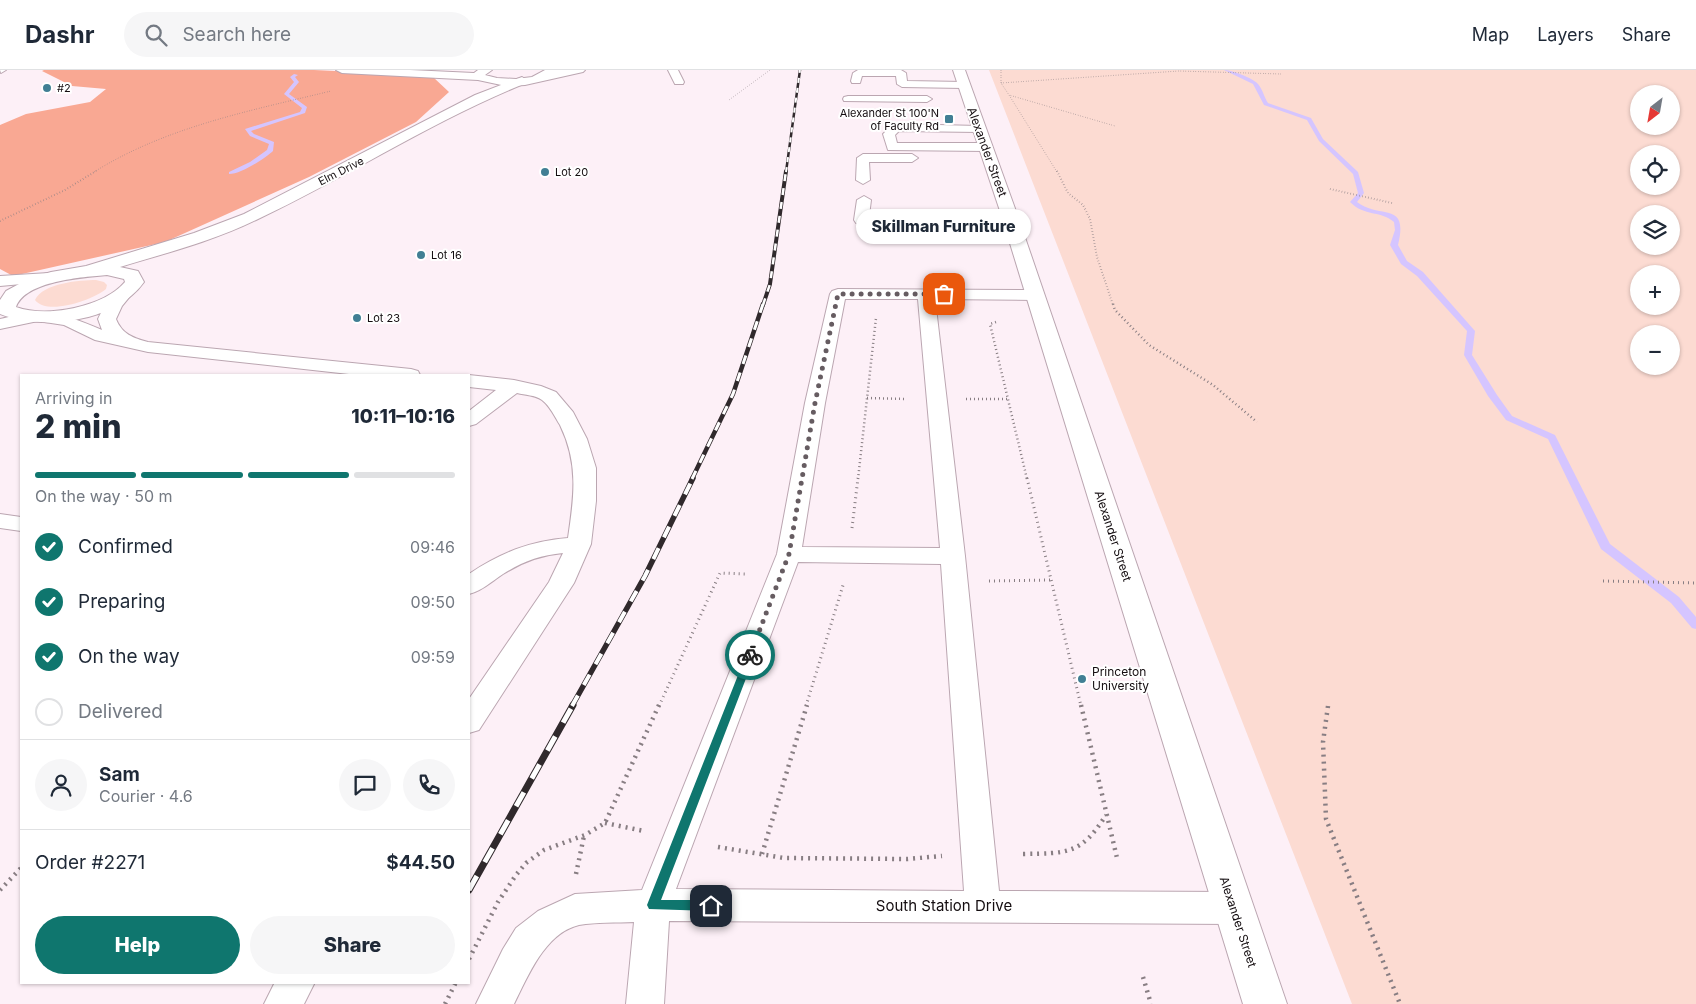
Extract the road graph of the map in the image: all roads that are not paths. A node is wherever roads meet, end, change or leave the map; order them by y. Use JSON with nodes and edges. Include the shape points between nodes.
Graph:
{"nodes":[{"id":1,"x":342,"y":70,"type":"edge"},
{"id":2,"x":469,"y":70,"type":"edge"},
{"id":3,"x":579,"y":70,"type":"edge"},
{"id":4,"x":673,"y":70,"type":"edge"},
{"id":5,"x":959,"y":70,"type":"edge"},
{"id":6,"x":403,"y":71,"type":"edge"},
{"id":7,"x":422,"y":73,"type":"junction"},
{"id":8,"x":548,"y":73,"type":"edge"},
{"id":9,"x":483,"y":74,"type":"edge"},
{"id":10,"x":493,"y":81,"type":"junction"},
{"id":11,"x":522,"y":81,"type":"junction"},
{"id":12,"x":856,"y":81,"type":"dead end"},
{"id":13,"x":678,"y":82,"type":"dead end"},
{"id":14,"x":964,"y":85,"type":"junction"},
{"id":15,"x":480,"y":98,"type":"junction"},
{"id":16,"x":848,"y":99,"type":"dead end"},
{"id":17,"x":938,"y":99,"type":"dead end"},
{"id":18,"x":954,"y":99,"type":"dead end"},
{"id":19,"x":968,"y":99,"type":"junction"},
{"id":20,"x":973,"y":121,"type":"junction"},
{"id":21,"x":988,"y":153,"type":"junction"},
{"id":22,"x":863,"y":180,"type":"dead end"},
{"id":23,"x":864,"y":200,"type":"dead end"},
{"id":24,"x":1011,"y":218,"type":"junction"},
{"id":25,"x":200,"y":237,"type":"junction"},
{"id":26,"x":89,"y":271,"type":"junction"},
{"id":27,"x":49,"y":278,"type":"junction"},
{"id":28,"x":0,"y":281,"type":"edge"},
{"id":29,"x":129,"y":289,"type":"junction"},
{"id":30,"x":926,"y":294,"type":"junction"},
{"id":31,"x":1035,"y":295,"type":"junction"},
{"id":32,"x":4,"y":301,"type":"edge"},
{"id":33,"x":38,"y":317,"type":"junction"},
{"id":34,"x":0,"y":324,"type":"edge"},
{"id":35,"x":132,"y":344,"type":"junction"},
{"id":36,"x":402,"y":374,"type":"edge"},
{"id":37,"x":470,"y":381,"type":"edge"},
{"id":38,"x":514,"y":386,"type":"junction"},
{"id":39,"x":470,"y":419,"type":"edge"},
{"id":40,"x":579,"y":544,"type":"junction"},
{"id":41,"x":789,"y":554,"type":"junction"},
{"id":42,"x":953,"y":556,"type":"junction"},
{"id":43,"x":470,"y":585,"type":"edge"},
{"id":44,"x":470,"y":720,"type":"edge"},
{"id":45,"x":653,"y":905,"type":"junction"},
{"id":46,"x":983,"y":907,"type":"junction"},
{"id":47,"x":1234,"y":908,"type":"junction"},
{"id":48,"x":296,"y":984,"type":"edge"},
{"id":49,"x":282,"y":1004,"type":"edge"},
{"id":50,"x":495,"y":1004,"type":"edge"},
{"id":51,"x":645,"y":1004,"type":"edge"},
{"id":52,"x":1265,"y":1004,"type":"edge"}],
"edges":[{"from":1,"to":6,"type":"street"},
{"from":2,"to":7,"type":"street"},
{"from":3,"to":8,"type":"street"},
{"from":4,"to":13,"type":"lane"},
{"from":5,"to":14,"type":"street","name":"Alexander Street"},
{"from":6,"to":7,"type":"street"},
{"from":7,"to":9,"type":"street"},
{"from":8,"to":11,"type":"street"},
{"from":9,"to":10,"type":"street"},
{"from":10,"to":11,"type":"street"},
{"from":10,"to":15,"type":"street","name":"Elm Drive"},
{"from":11,"to":15,"type":"street","name":"Elm Drive"},
{"from":12,"to":14,"type":"lane","via":[[858,73],[901,73],[902,84]]},
{"from":14,"to":19,"type":"street","name":"Alexander Street"},
{"from":15,"to":25,"type":"street","name":"Elm Drive","via":[[295,195]]},
{"from":16,"to":17,"type":"lane","via":[[910,103]]},
{"from":18,"to":19,"type":"lane"},
{"from":19,"to":20,"type":"street","name":"Alexander Street"},
{"from":20,"to":21,"type":"street","name":"Alexander Street"},
{"from":20,"to":21,"type":"lane","via":[[896,127],[889,134],[892,147]]},
{"from":21,"to":22,"type":"lane","via":[[863,158]]},
{"from":21,"to":24,"type":"street","name":"Alexander Street"},
{"from":23,"to":24,"type":"lane","via":[[861,220]]},
{"from":24,"to":31,"type":"street","name":"Alexander Street"},
{"from":25,"to":26,"type":"street","name":"Elm Drive"},
{"from":25,"to":29,"type":"street","name":"Elm Drive","via":[[146,271]]},
{"from":26,"to":27,"type":"street"},
{"from":26,"to":29,"type":"street","via":[[119,271],[131,275]]},
{"from":27,"to":28,"type":"lane"},
{"from":27,"to":32,"type":"street"},
{"from":29,"to":33,"type":"street","name":"Elm Drive","via":[[86,310]]},
{"from":29,"to":35,"type":"lane","via":[[109,312],[108,322],[112,332]]},
{"from":30,"to":31,"type":"lane"},
{"from":30,"to":41,"type":"lane","via":[[838,294]]},
{"from":30,"to":42,"type":"lane"},
{"from":31,"to":47,"type":"street","name":"Alexander Street"},
{"from":32,"to":33,"type":"street","via":[[7,310],[14,314]]},
{"from":33,"to":34,"type":"lane"},
{"from":33,"to":35,"type":"lane","via":[[68,321],[101,336]]},
{"from":35,"to":36,"type":"lane"},
{"from":37,"to":38,"type":"lane"},
{"from":38,"to":39,"type":"lane"},
{"from":38,"to":40,"type":"lane","via":[[549,396],[563,412],[577,439],[585,468]]},
{"from":40,"to":43,"type":"lane","via":[[540,549],[511,559]]},
{"from":40,"to":44,"type":"lane","via":[[561,583]]},
{"from":41,"to":42,"type":"lane"},
{"from":41,"to":45,"type":"lane"},
{"from":42,"to":46,"type":"lane"},
{"from":45,"to":46,"type":"lane","name":"South Station Drive"},
{"from":45,"to":50,"type":"lane","name":"South Station Drive","via":[[575,910],[550,922],[529,940]]},
{"from":45,"to":51,"type":"lane"},
{"from":46,"to":47,"type":"lane","name":"South Station Drive"},
{"from":47,"to":52,"type":"street","name":"Alexander Street"},
{"from":48,"to":49,"type":"lane"}]}
